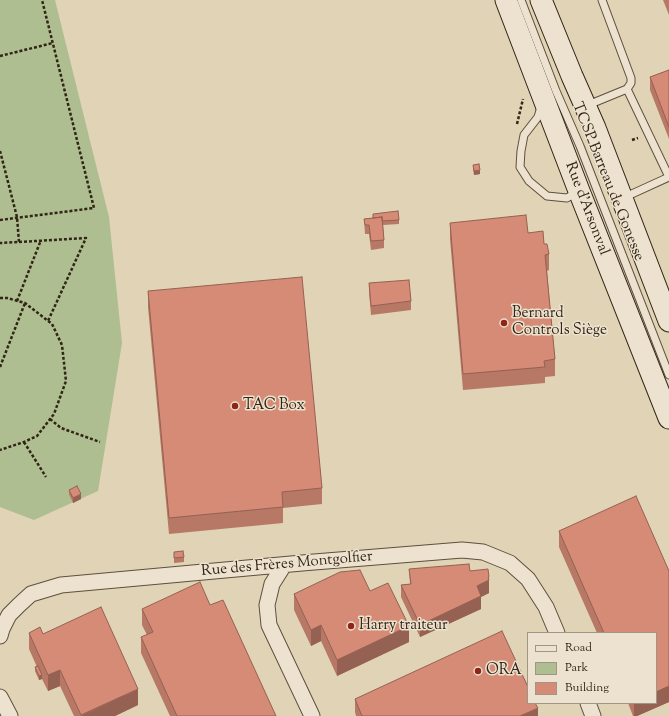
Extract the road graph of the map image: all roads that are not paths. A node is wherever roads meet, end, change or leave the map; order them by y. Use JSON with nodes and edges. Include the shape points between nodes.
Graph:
{"nodes":[{"id":1,"x":506,"y":0,"type":"edge"},
{"id":2,"x":521,"y":0,"type":"edge"},
{"id":3,"x":541,"y":0,"type":"edge"},
{"id":4,"x":602,"y":0,"type":"edge"},
{"id":5,"x":627,"y":88,"type":"junction"},
{"id":6,"x":544,"y":97,"type":"junction"},
{"id":7,"x":585,"y":106,"type":"junction"},
{"id":8,"x":669,"y":177,"type":"edge"},
{"id":9,"x":579,"y":191,"type":"junction"},
{"id":10,"x":622,"y":199,"type":"junction"},
{"id":11,"x":669,"y":321,"type":"edge"},
{"id":12,"x":669,"y":375,"type":"edge"},
{"id":13,"x":669,"y":418,"type":"edge"},
{"id":14,"x":284,"y":565,"type":"junction"},
{"id":15,"x":557,"y":632,"type":"edge"},
{"id":16,"x":0,"y":636,"type":"edge"},
{"id":17,"x":0,"y":697,"type":"edge"},
{"id":18,"x":588,"y":704,"type":"edge"},
{"id":19,"x":10,"y":716,"type":"edge"},
{"id":20,"x":312,"y":716,"type":"edge"},
{"id":21,"x":593,"y":716,"type":"edge"}],
"edges":[{"from":1,"to":6,"type":"main road","name":"Rue d'Arsonval"},
{"from":2,"to":12,"type":"lane","name":"TCSP Barreau de Gonesse"},
{"from":3,"to":7,"type":"main road"},
{"from":4,"to":5,"type":"lane","via":[[631,78]]},
{"from":5,"to":7,"type":"lane"},
{"from":5,"to":8,"type":"lane"},
{"from":6,"to":9,"type":"main road","name":"Rue d'Arsonval"},
{"from":6,"to":9,"type":"lane","via":[[538,117],[524,136],[520,167],[529,180],[547,196],[567,198]]},
{"from":7,"to":10,"type":"main road"},
{"from":8,"to":10,"type":"lane"},
{"from":9,"to":13,"type":"main road","name":"Rue d'Arsonval"},
{"from":10,"to":11,"type":"main road"},
{"from":14,"to":15,"type":"street","name":"Rue des Frères Montgolfier","via":[[462,550],[483,552],[510,563],[528,579],[546,607]]},
{"from":14,"to":16,"type":"street","name":"Rue des Frères Montgolfier","via":[[61,585],[31,594],[19,604],[9,616]]},
{"from":14,"to":20,"type":"street","via":[[272,584],[267,605],[269,625]]},
{"from":17,"to":19,"type":"street"},
{"from":18,"to":21,"type":"street"}]}
